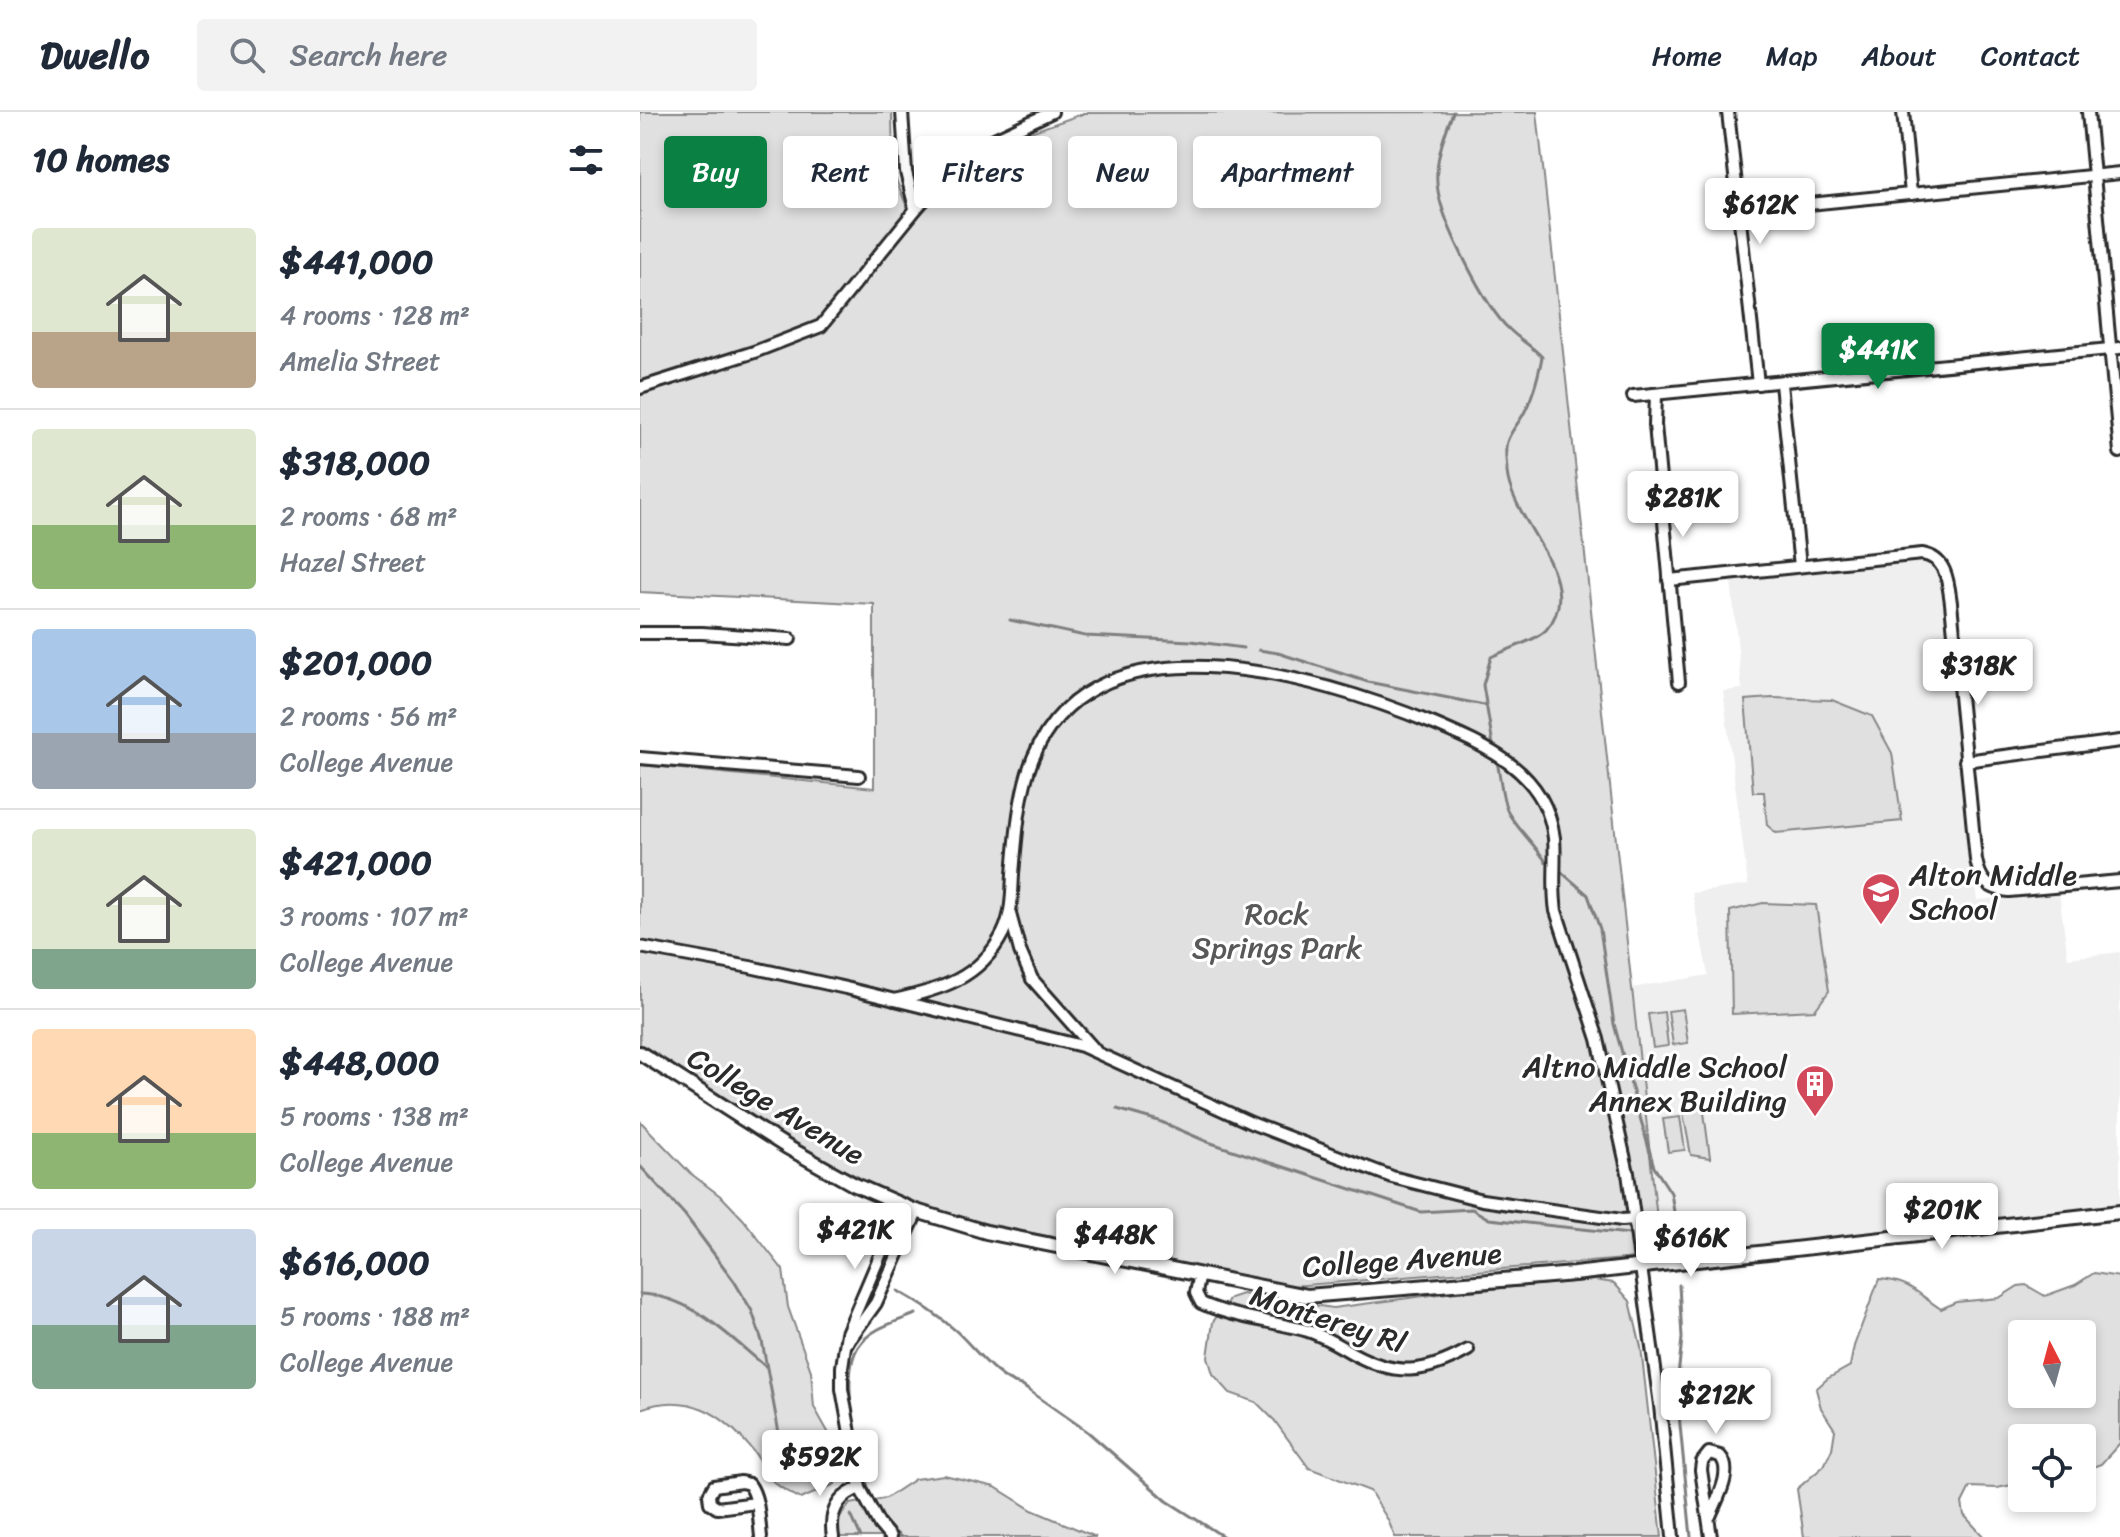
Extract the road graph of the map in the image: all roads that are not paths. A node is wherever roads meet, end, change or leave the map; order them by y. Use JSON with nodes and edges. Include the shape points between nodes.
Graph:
{"nodes":[{"id":1,"x":902,"y":112,"type":"edge"},
{"id":2,"x":1052,"y":112,"type":"edge"},
{"id":3,"x":1728,"y":112,"type":"edge"},
{"id":4,"x":1903,"y":112,"type":"edge"},
{"id":5,"x":2088,"y":112,"type":"edge"},
{"id":6,"x":1000,"y":136,"type":"edge"},
{"id":7,"x":2120,"y":173,"type":"edge"},
{"id":8,"x":2094,"y":176,"type":"junction"},
{"id":9,"x":1911,"y":194,"type":"junction"},
{"id":10,"x":914,"y":204,"type":"edge"},
{"id":11,"x":915,"y":208,"type":"edge"},
{"id":12,"x":1739,"y":211,"type":"junction"},
{"id":13,"x":2115,"y":349,"type":"edge"},
{"id":14,"x":1758,"y":384,"type":"junction"},
{"id":15,"x":1781,"y":384,"type":"junction"},
{"id":16,"x":640,"y":388,"type":"edge"},
{"id":17,"x":1656,"y":394,"type":"junction"},
{"id":18,"x":1633,"y":396,"type":"dead end"},
{"id":19,"x":2118,"y":416,"type":"edge"},
{"id":20,"x":2120,"y":452,"type":"edge"},
{"id":21,"x":1800,"y":566,"type":"junction"},
{"id":22,"x":1669,"y":580,"type":"junction"},
{"id":23,"x":640,"y":633,"type":"edge"},
{"id":24,"x":790,"y":639,"type":"dead end"},
{"id":25,"x":1679,"y":682,"type":"dead end"},
{"id":26,"x":2120,"y":741,"type":"edge"},
{"id":27,"x":640,"y":758,"type":"edge"},
{"id":28,"x":1965,"y":761,"type":"junction"},
{"id":29,"x":859,"y":776,"type":"dead end"},
{"id":30,"x":2120,"y":881,"type":"edge"},
{"id":31,"x":1010,"y":912,"type":"junction"},
{"id":32,"x":640,"y":947,"type":"edge"},
{"id":33,"x":894,"y":1000,"type":"junction"},
{"id":34,"x":1096,"y":1051,"type":"junction"},
{"id":35,"x":640,"y":1053,"type":"edge"},
{"id":36,"x":901,"y":1206,"type":"junction"},
{"id":37,"x":917,"y":1212,"type":"junction"},
{"id":38,"x":2120,"y":1212,"type":"edge"},
{"id":39,"x":1635,"y":1219,"type":"junction"},
{"id":40,"x":1641,"y":1266,"type":"junction"},
{"id":41,"x":1200,"y":1274,"type":"junction"},
{"id":42,"x":847,"y":1343,"type":"junction"},
{"id":43,"x":1468,"y":1350,"type":"dead end"},
{"id":44,"x":860,"y":1488,"type":"junction"},
{"id":45,"x":756,"y":1503,"type":"dead end"},
{"id":46,"x":1710,"y":1516,"type":"junction"},
{"id":47,"x":761,"y":1537,"type":"edge"},
{"id":48,"x":833,"y":1537,"type":"edge"},
{"id":49,"x":890,"y":1537,"type":"edge"},
{"id":50,"x":1673,"y":1537,"type":"edge"},
{"id":51,"x":1711,"y":1537,"type":"edge"}],
"edges":[{"from":1,"to":10,"type":"street"},
{"from":2,"to":6,"type":"street"},
{"from":3,"to":12,"type":"street"},
{"from":4,"to":9,"type":"street"},
{"from":5,"to":8,"type":"street"},
{"from":7,"to":8,"type":"street"},
{"from":8,"to":9,"type":"street"},
{"from":8,"to":13,"type":"street"},
{"from":9,"to":12,"type":"street"},
{"from":11,"to":16,"type":"street","via":[[821,326]]},
{"from":12,"to":14,"type":"street"},
{"from":13,"to":15,"type":"street"},
{"from":13,"to":19,"type":"street"},
{"from":14,"to":15,"type":"street"},
{"from":14,"to":17,"type":"street"},
{"from":15,"to":21,"type":"street"},
{"from":17,"to":18,"type":"street"},
{"from":17,"to":22,"type":"street"},
{"from":19,"to":20,"type":"street"},
{"from":21,"to":22,"type":"street"},
{"from":21,"to":28,"type":"street","via":[[1922,554],[1935,559],[1945,571],[1949,590]]},
{"from":22,"to":25,"type":"street"},
{"from":23,"to":24,"type":"street"},
{"from":26,"to":28,"type":"street"},
{"from":27,"to":29,"type":"street"},
{"from":28,"to":30,"type":"street","via":[[1976,860],[1985,883],[2009,891]]},
{"from":31,"to":33,"type":"street","via":[[993,948],[960,980]]},
{"from":31,"to":34,"type":"street","via":[[1032,979]]},
{"from":31,"to":39,"type":"street","via":[[1023,793],[1037,749],[1061,714],[1112,680],[1175,667],[1248,671],[1330,689],[1479,742],[1523,774],[1540,794],[1549,817],[1556,911],[1610,1085]]},
{"from":32,"to":33,"type":"street"},
{"from":33,"to":34,"type":"street"},
{"from":34,"to":39,"type":"street","via":[[1251,1123],[1392,1177],[1511,1205]]},
{"from":35,"to":36,"type":"main road","name":"College Avenue","via":[[787,1147]]},
{"from":36,"to":37,"type":"main road","name":"College Avenue"},
{"from":36,"to":42,"type":"street","via":[[852,1319]]},
{"from":37,"to":41,"type":"main road","name":"College Avenue","via":[[986,1232]]},
{"from":37,"to":42,"type":"street","via":[[876,1303]]},
{"from":38,"to":40,"type":"main road","name":"College Avenue"},
{"from":39,"to":40,"type":"street"},
{"from":40,"to":41,"type":"main road","name":"College Avenue","via":[[1316,1296]]},
{"from":40,"to":50,"type":"street"},
{"from":41,"to":43,"type":"street","name":"Monterey Rl","via":[[1196,1293],[1201,1303],[1307,1331],[1388,1368],[1421,1370]]},
{"from":42,"to":44,"type":"street","via":[[842,1389]]},
{"from":44,"to":48,"type":"street","via":[[835,1506]]},
{"from":44,"to":49,"type":"street"},
{"from":45,"to":47,"type":"street"},
{"from":46,"to":46,"type":"street","via":[[1726,1465],[1709,1453],[1701,1470]]},
{"from":46,"to":51,"type":"street"}]}
